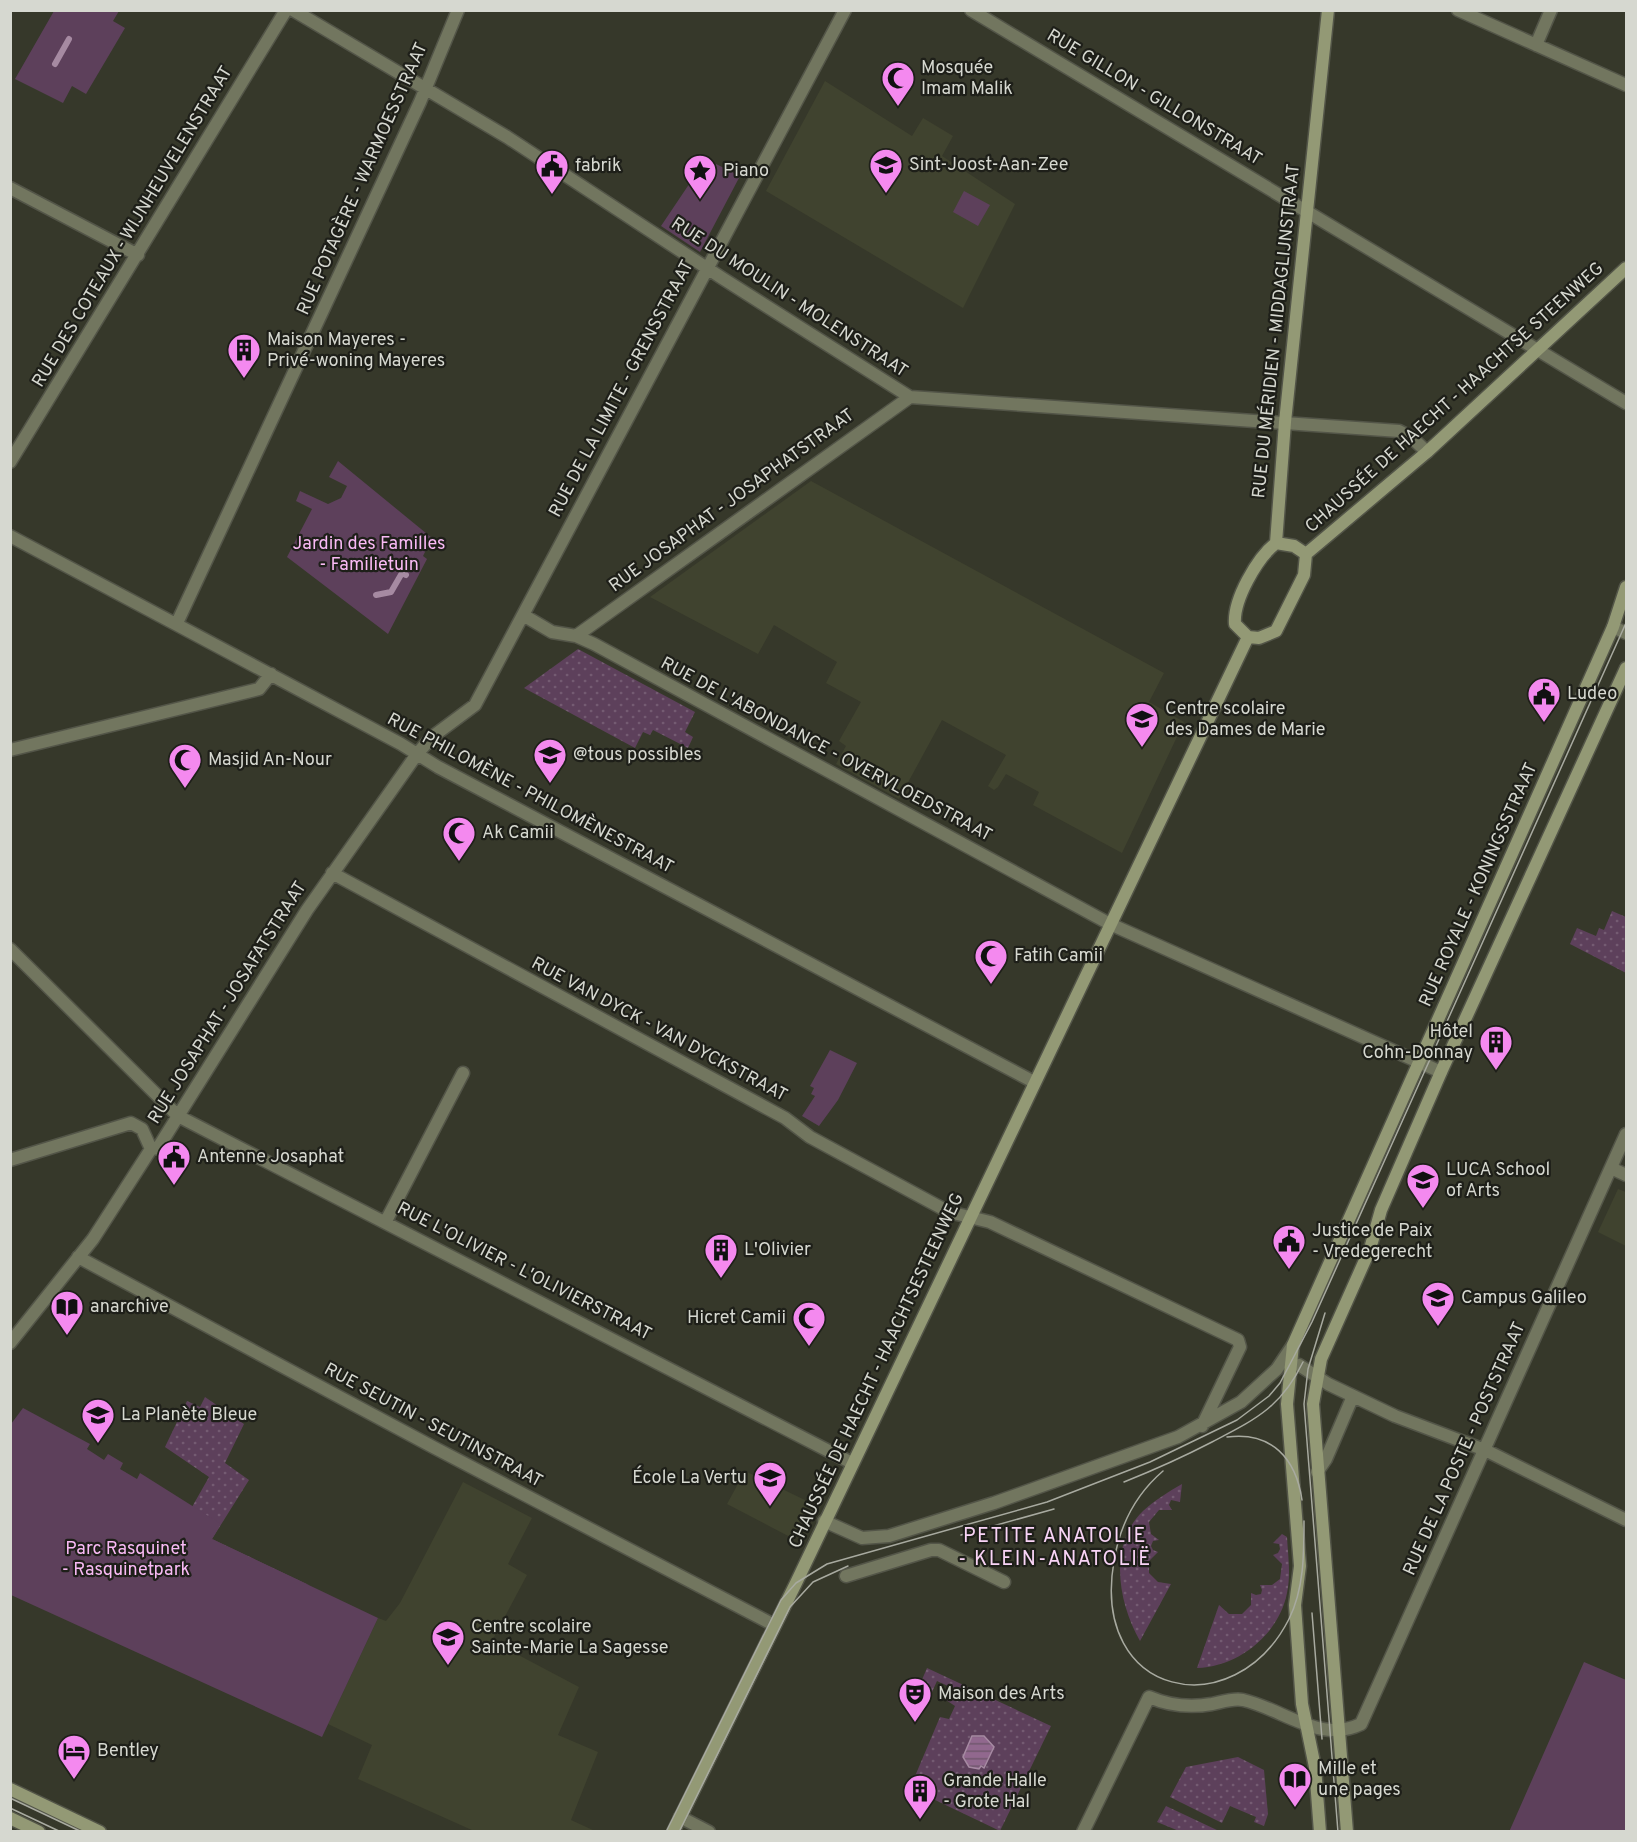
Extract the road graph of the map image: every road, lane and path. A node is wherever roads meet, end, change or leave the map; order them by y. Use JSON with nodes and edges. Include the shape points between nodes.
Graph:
{"nodes":[{"id":1,"x":286,"y":10,"type":"edge"},
{"id":2,"x":293,"y":10,"type":"edge"},
{"id":3,"x":458,"y":10,"type":"edge"},
{"id":4,"x":845,"y":10,"type":"edge"},
{"id":5,"x":972,"y":10,"type":"edge"},
{"id":6,"x":1328,"y":10,"type":"edge"},
{"id":7,"x":1458,"y":10,"type":"edge"},
{"id":8,"x":1551,"y":10,"type":"edge"},
{"id":9,"x":1536,"y":45,"type":"junction"},
{"id":10,"x":1626,"y":85,"type":"edge"},
{"id":11,"x":426,"y":88,"type":"junction"},
{"id":12,"x":10,"y":188,"type":"edge"},
{"id":13,"x":1307,"y":213,"type":"junction"},
{"id":14,"x":138,"y":255,"type":"junction"},
{"id":15,"x":707,"y":268,"type":"junction"},
{"id":16,"x":1626,"y":268,"type":"edge"},
{"id":17,"x":1537,"y":352,"type":"junction"},
{"id":18,"x":910,"y":397,"type":"junction"},
{"id":19,"x":1626,"y":404,"type":"edge"},
{"id":20,"x":1285,"y":422,"type":"junction"},
{"id":21,"x":1427,"y":452,"type":"junction"},
{"id":22,"x":10,"y":462,"type":"edge"},
{"id":23,"x":10,"y":536,"type":"edge"},
{"id":24,"x":1276,"y":543,"type":"junction"},
{"id":25,"x":1306,"y":554,"type":"junction"},
{"id":26,"x":1626,"y":587,"type":"edge"},
{"id":27,"x":523,"y":615,"type":"junction"},
{"id":28,"x":177,"y":623,"type":"junction"},
{"id":29,"x":1613,"y":627,"type":"junction"},
{"id":30,"x":1626,"y":633,"type":"edge"},
{"id":31,"x":576,"y":636,"type":"junction"},
{"id":32,"x":1248,"y":637,"type":"junction"},
{"id":33,"x":1626,"y":668,"type":"edge"},
{"id":34,"x":270,"y":674,"type":"junction"},
{"id":35,"x":483,"y":689,"type":"joint"},
{"id":36,"x":10,"y":750,"type":"edge"},
{"id":37,"x":417,"y":754,"type":"junction"},
{"id":38,"x":332,"y":873,"type":"junction"},
{"id":39,"x":1110,"y":924,"type":"junction"},
{"id":40,"x":10,"y":949,"type":"edge"},
{"id":41,"x":1419,"y":1063,"type":"junction"},
{"id":42,"x":1441,"y":1072,"type":"junction"},
{"id":43,"x":463,"y":1073,"type":"dead end"},
{"id":44,"x":1034,"y":1082,"type":"junction"},
{"id":45,"x":178,"y":1116,"type":"junction"},
{"id":46,"x":1626,"y":1134,"type":"edge"},
{"id":47,"x":151,"y":1149,"type":"junction"},
{"id":48,"x":10,"y":1160,"type":"edge"},
{"id":49,"x":1611,"y":1168,"type":"junction"},
{"id":50,"x":1626,"y":1175,"type":"edge"},
{"id":51,"x":969,"y":1219,"type":"junction"},
{"id":52,"x":386,"y":1221,"type":"junction"},
{"id":53,"x":78,"y":1257,"type":"junction"},
{"id":54,"x":10,"y":1343,"type":"edge"},
{"id":55,"x":1293,"y":1345,"type":"junction"},
{"id":56,"x":1295,"y":1363,"type":"junction"},
{"id":57,"x":1316,"y":1377,"type":"junction"},
{"id":58,"x":1353,"y":1396,"type":"junction"},
{"id":59,"x":1202,"y":1426,"type":"junction"},
{"id":60,"x":1485,"y":1450,"type":"junction"},
{"id":61,"x":852,"y":1463,"type":"junction"},
{"id":62,"x":1317,"y":1472,"type":"junction"},
{"id":63,"x":1626,"y":1520,"type":"edge"},
{"id":64,"x":825,"y":1521,"type":"junction"},
{"id":65,"x":846,"y":1576,"type":"dead end"},
{"id":66,"x":1004,"y":1582,"type":"dead end"},
{"id":67,"x":774,"y":1625,"type":"junction"},
{"id":68,"x":1307,"y":1726,"type":"junction"},
{"id":69,"x":1339,"y":1730,"type":"junction"},
{"id":70,"x":10,"y":1790,"type":"edge"},
{"id":71,"x":680,"y":1817,"type":"junction"},
{"id":72,"x":10,"y":1818,"type":"edge"},
{"id":73,"x":39,"y":1832,"type":"edge"},
{"id":74,"x":100,"y":1832,"type":"edge"},
{"id":75,"x":673,"y":1832,"type":"edge"},
{"id":76,"x":709,"y":1832,"type":"edge"},
{"id":77,"x":1083,"y":1832,"type":"edge"},
{"id":78,"x":1320,"y":1832,"type":"edge"},
{"id":79,"x":1347,"y":1832,"type":"edge"}],
"edges":[{"from":1,"to":14,"type":"street","name":"RUE DES COTEAUX - WIJNHEUVELENSTRAAT"},
{"from":2,"to":11,"type":"street","name":"RUE DU MOULIN - MOLENSTRAAT"},
{"from":3,"to":11,"type":"street","name":"RUE POTAGÈRE - WARMOESSTRAAT"},
{"from":4,"to":15,"type":"street","name":"RUE DE LA LIMITE - GRENSSTRAAT"},
{"from":5,"to":13,"type":"street","name":"RUE GILLON - GILLONSTRAAT"},
{"from":6,"to":13,"type":"street","name":"RUE DU MÉRIDIEN - MIDDAGLIJNSTRAAT"},
{"from":7,"to":9,"type":"street"},
{"from":8,"to":9,"type":"street"},
{"from":9,"to":10,"type":"street"},
{"from":11,"to":15,"type":"street","name":"RUE DU MOULIN - MOLENSTRAAT","via":[[507,136]]},
{"from":11,"to":28,"type":"street","name":"RUE POTAGÈRE - WARMOESSTRAAT"},
{"from":12,"to":14,"type":"street"},
{"from":13,"to":17,"type":"street","name":"RUE GILLON - GILLONSTRAAT"},
{"from":13,"to":20,"type":"street","name":"RUE DU MÉRIDIEN - MIDDAGLIJNSTRAAT"},
{"from":14,"to":22,"type":"street","name":"RUE DES COTEAUX - WIJNHEUVELENSTRAAT"},
{"from":15,"to":18,"type":"street","name":"RUE DU MOULIN - MOLENSTRAAT"},
{"from":15,"to":27,"type":"street","name":"RUE DE LA LIMITE - GRENSSTRAAT"},
{"from":16,"to":17,"type":"street","name":"CHAUSSÉE DE HAECHT - HAACHTSE STEENWEG"},
{"from":17,"to":19,"type":"street","name":"RUE GILLON - GILLONSTRAAT"},
{"from":17,"to":21,"type":"street","name":"CHAUSSÉE DE HAECHT - HAACHTSE STEENWEG"},
{"from":18,"to":20,"type":"street","name":"RUE DU MOULIN - MOLENSTRAAT"},
{"from":18,"to":31,"type":"street","name":"RUE JOSAPHAT - JOSAPHATSTRAAT"},
{"from":20,"to":21,"type":"street","name":"RUE DU MOULIN - MOLENSTRAAT","via":[[1399,431],[1411,436]]},
{"from":20,"to":24,"type":"street","name":"RUE DU MÉRIDIEN - MIDDAGLIJNSTRAAT"},
{"from":21,"to":25,"type":"street","name":"CHAUSSÉE DE HAECHT - HAACHTSE STEENWEG"},
{"from":23,"to":28,"type":"street","name":"RUE PHILOMÈNE - PHILOMÈNESTRAAT"},
{"from":24,"to":25,"type":"street","name":"CHAUSSÉE DE HAECHT - HAACHTSE STEENWEG","via":[[1294,546]]},
{"from":24,"to":32,"type":"street","via":[[1263,554],[1234,611],[1235,624]]},
{"from":25,"to":32,"type":"street","name":"CHAUSSÉE DE HAECHT - HAACHTSE STEENWEG","via":[[1304,574],[1276,631],[1259,638]]},
{"from":26,"to":29,"type":"street","name":"RUE ROYALE - KONINGSSTRAAT"},
{"from":27,"to":31,"type":"street","name":"RUE DE L'ABONDANCE - OVERVLOEDSTRAAT","via":[[552,632]]},
{"from":27,"to":35,"type":"street","name":"RUE DE LA LIMITE - GRENSSTRAAT"},
{"from":28,"to":34,"type":"street","name":"RUE PHILOMÈNE - PHILOMÈNESTRAAT"},
{"from":29,"to":30,"type":"street"},
{"from":29,"to":41,"type":"street","name":"RUE ROYALE - KONINGSSTRAAT"},
{"from":31,"to":39,"type":"street","name":"RUE DE L'ABONDANCE - OVERVLOEDSTRAAT"},
{"from":32,"to":39,"type":"street"},
{"from":33,"to":42,"type":"street"},
{"from":34,"to":36,"type":"street","via":[[259,689]]},
{"from":34,"to":37,"type":"street","name":"RUE PHILOMÈNE - PHILOMÈNESTRAAT"},
{"from":35,"to":37,"type":"street","name":"RUE JOSAPHAT - JOSAFATSTRAAT","via":[[475,705],[432,737]]},
{"from":37,"to":38,"type":"street","name":"RUE JOSAPHAT - JOSAFATSTRAAT"},
{"from":37,"to":44,"type":"street","name":"RUE PHILOMÈNE - PHILOMÈNESTRAAT"},
{"from":38,"to":45,"type":"street","name":"RUE JOSAPHAT - JOSAFATSTRAAT"},
{"from":38,"to":51,"type":"street","name":"RUE VAN DYCK - VAN DYCKSTRAAT","via":[[785,1118],[819,1143]]},
{"from":39,"to":41,"type":"street","name":"RUE DE L'ABONDANCE - OVERVLOEDSTRAAT"},
{"from":39,"to":44,"type":"street","name":"CHAUSSÉE DE HAECHT - HAACHTSESTEENWEG"},
{"from":40,"to":45,"type":"street","name":"RUE L'OLIVIER - L'OLIVIERSTRAAT"},
{"from":41,"to":42,"type":"street","name":"RUE DE L'ABONDANCE - OVERVLOEDSTRAAT"},
{"from":41,"to":55,"type":"street","name":"RUE ROYALE - KONINGSSTRAAT"},
{"from":42,"to":57,"type":"street","via":[[1381,1210],[1370,1249],[1320,1359]]},
{"from":43,"to":52,"type":"street"},
{"from":44,"to":51,"type":"street","name":"CHAUSSÉE DE HAECHT - HAACHTSESTEENWEG"},
{"from":45,"to":47,"type":"street","name":"RUE JOSAPHAT - JOSAFATSTRAAT","via":[[158,1148]]},
{"from":45,"to":52,"type":"street","name":"RUE L'OLIVIER - L'OLIVIERSTRAAT"},
{"from":46,"to":49,"type":"street","name":"RUE DE LA POSTE - POSTSTRAAT"},
{"from":47,"to":48,"type":"street","via":[[142,1129],[131,1123]]},
{"from":47,"to":53,"type":"street","name":"RUE JOSAPHAT - JOSAFATSTRAAT"},
{"from":49,"to":50,"type":"street"},
{"from":49,"to":60,"type":"street","name":"RUE DE LA POSTE - POSTSTRAAT"},
{"from":51,"to":59,"type":"street","name":"RUE VAN DYCK - VAN DYCKSTRAAT","via":[[990,1222],[1238,1340],[1240,1347]]},
{"from":51,"to":61,"type":"street","name":"CHAUSSÉE DE HAECHT - HAACHTSESTEENWEG"},
{"from":52,"to":61,"type":"street","name":"RUE L'OLIVIER - L'OLIVIERSTRAAT"},
{"from":53,"to":54,"type":"street","name":"RUE JOSAPHAT - JOSAFATSTRAAT"},
{"from":53,"to":67,"type":"street","name":"RUE SEUTIN - SEUTINSTRAAT"},
{"from":55,"to":56,"type":"street","name":"RUE ROYALE - KONINGSSTRAAT"},
{"from":55,"to":59,"type":"street","via":[[1262,1386]]},
{"from":56,"to":57,"type":"street"},
{"from":56,"to":68,"type":"street","name":"RUE ROYALE - KONINGSSTRAAT","via":[[1287,1404],[1299,1566],[1295,1605]]},
{"from":57,"to":58,"type":"street"},
{"from":57,"to":62,"type":"street","via":[[1313,1404]]},
{"from":58,"to":60,"type":"street"},
{"from":58,"to":62,"type":"street"},
{"from":59,"to":64,"type":"street","via":[[994,1503],[889,1536],[862,1538]]},
{"from":60,"to":63,"type":"street"},
{"from":60,"to":69,"type":"street","name":"RUE DE LA POSTE - POSTSTRAAT","via":[[1361,1724]]},
{"from":61,"to":64,"type":"street","name":"CHAUSSÉE DE HAECHT - HAACHTSESTEENWEG"},
{"from":62,"to":69,"type":"street"},
{"from":64,"to":67,"type":"street","name":"CHAUSSÉE DE HAECHT - HAACHTSESTEENWEG"},
{"from":65,"to":66,"type":"street","via":[[939,1550]]},
{"from":67,"to":71,"type":"street","name":"CHAUSSÉE DE HAECHT - HAACHTSESTEENWEG"},
{"from":68,"to":69,"type":"street"},
{"from":68,"to":77,"type":"street","via":[[1272,1708],[1241,1699],[1185,1707],[1149,1698]]},
{"from":68,"to":78,"type":"street","name":"RUE ROYALE - KONINGSSTRAAT","via":[[1316,1767]]},
{"from":69,"to":79,"type":"street"},
{"from":70,"to":74,"type":"street"},
{"from":71,"to":75,"type":"street","name":"CHAUSSÉE DE HAECHT - HAACHTSESTEENWEG"},
{"from":71,"to":76,"type":"street"},
{"from":72,"to":73,"type":"street"}]}
